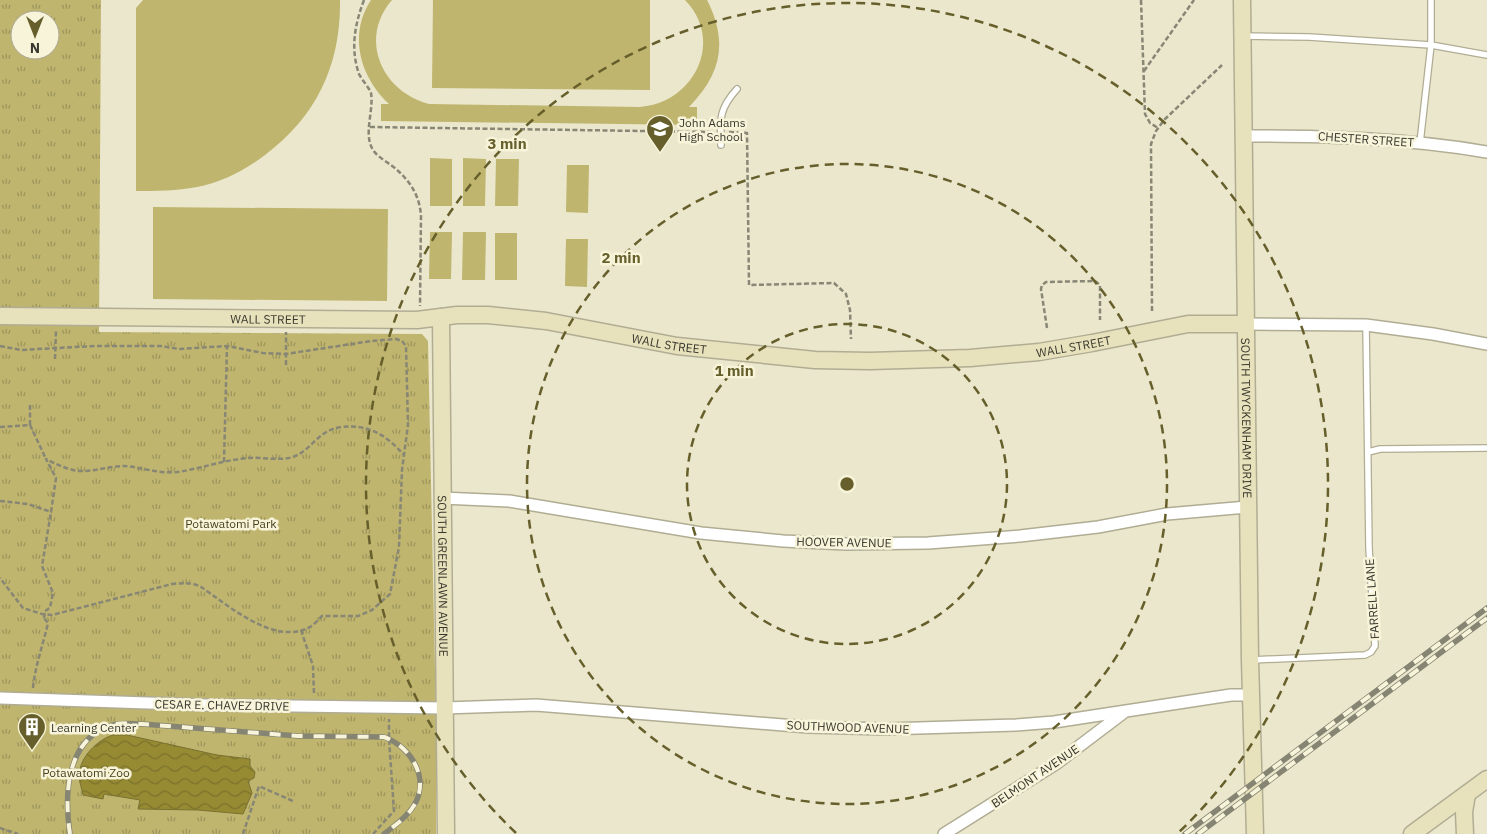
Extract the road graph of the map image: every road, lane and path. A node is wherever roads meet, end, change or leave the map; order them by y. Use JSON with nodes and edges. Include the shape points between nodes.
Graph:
{"nodes":[{"id":1,"x":364,"y":0,"type":"edge"},
{"id":2,"x":1141,"y":0,"type":"edge"},
{"id":3,"x":1194,"y":0,"type":"edge"},
{"id":4,"x":1242,"y":0,"type":"edge"},
{"id":5,"x":1431,"y":0,"type":"edge"},
{"id":6,"x":1242,"y":36,"type":"junction"},
{"id":7,"x":1431,"y":45,"type":"junction"},
{"id":8,"x":1487,"y":55,"type":"edge"},
{"id":9,"x":1222,"y":65,"type":"dead end"},
{"id":10,"x":1143,"y":72,"type":"junction"},
{"id":11,"x":737,"y":89,"type":"dead end"},
{"id":12,"x":370,"y":127,"type":"junction"},
{"id":13,"x":1158,"y":128,"type":"junction"},
{"id":14,"x":721,"y":132,"type":"junction"},
{"id":15,"x":1244,"y":136,"type":"junction"},
{"id":16,"x":1420,"y":143,"type":"junction"},
{"id":17,"x":721,"y":145,"type":"dead end"},
{"id":18,"x":1487,"y":152,"type":"edge"},
{"id":19,"x":1152,"y":311,"type":"dead end"},
{"id":20,"x":0,"y":316,"type":"edge"},
{"id":21,"x":57,"y":317,"type":"junction"},
{"id":22,"x":441,"y":317,"type":"junction"},
{"id":23,"x":286,"y":319,"type":"junction"},
{"id":24,"x":420,"y":320,"type":"junction"},
{"id":25,"x":1100,"y":320,"type":"dead end"},
{"id":26,"x":1246,"y":324,"type":"junction"},
{"id":27,"x":1366,"y":325,"type":"junction"},
{"id":28,"x":1048,"y":328,"type":"dead end"},
{"id":29,"x":850,"y":339,"type":"dead end"},
{"id":30,"x":1487,"y":344,"type":"edge"},
{"id":31,"x":0,"y":346,"type":"edge"},
{"id":32,"x":227,"y":346,"type":"junction"},
{"id":33,"x":55,"y":348,"type":"junction"},
{"id":34,"x":286,"y":354,"type":"junction"},
{"id":35,"x":55,"y":359,"type":"dead end"},
{"id":36,"x":286,"y":365,"type":"dead end"},
{"id":37,"x":30,"y":405,"type":"dead end"},
{"id":38,"x":30,"y":425,"type":"junction"},
{"id":39,"x":0,"y":427,"type":"edge"},
{"id":40,"x":1487,"y":448,"type":"edge"},
{"id":41,"x":1368,"y":452,"type":"junction"},
{"id":42,"x":404,"y":455,"type":"junction"},
{"id":43,"x":46,"y":459,"type":"junction"},
{"id":44,"x":224,"y":462,"type":"junction"},
{"id":45,"x":442,"y":498,"type":"junction"},
{"id":46,"x":0,"y":501,"type":"edge"},
{"id":47,"x":1247,"y":507,"type":"junction"},
{"id":48,"x":51,"y":512,"type":"junction"},
{"id":49,"x":0,"y":578,"type":"edge"},
{"id":50,"x":301,"y":630,"type":"junction"},
{"id":51,"x":1250,"y":660,"type":"junction"},
{"id":52,"x":1250,"y":695,"type":"junction"},
{"id":53,"x":0,"y":698,"type":"edge"},
{"id":54,"x":32,"y":700,"type":"junction"},
{"id":55,"x":314,"y":706,"type":"junction"},
{"id":56,"x":390,"y":707,"type":"junction"},
{"id":57,"x":445,"y":708,"type":"junction"},
{"id":58,"x":1124,"y":712,"type":"junction"},
{"id":59,"x":1487,"y":779,"type":"edge"},
{"id":60,"x":1467,"y":794,"type":"junction"},
{"id":61,"x":295,"y":802,"type":"dead end"},
{"id":62,"x":0,"y":828,"type":"edge"},
{"id":63,"x":18,"y":834,"type":"edge"},
{"id":64,"x":243,"y":834,"type":"edge"},
{"id":65,"x":373,"y":834,"type":"edge"},
{"id":66,"x":446,"y":834,"type":"edge"},
{"id":67,"x":944,"y":834,"type":"edge"},
{"id":68,"x":1255,"y":834,"type":"edge"},
{"id":69,"x":1412,"y":834,"type":"edge"},
{"id":70,"x":1465,"y":834,"type":"edge"}],
"edges":[{"from":1,"to":12,"type":"path","via":[[356,20],[354,51],[361,77],[371,92]]},
{"from":2,"to":10,"type":"path"},
{"from":3,"to":10,"type":"path"},
{"from":4,"to":6,"type":"street","name":"SOUTH TWYCKENHAM DRIVE"},
{"from":5,"to":7,"type":"lane"},
{"from":6,"to":7,"type":"lane"},
{"from":6,"to":15,"type":"street","name":"SOUTH TWYCKENHAM DRIVE"},
{"from":7,"to":8,"type":"lane"},
{"from":7,"to":16,"type":"lane"},
{"from":9,"to":13,"type":"path"},
{"from":10,"to":13,"type":"path","via":[[1145,114]]},
{"from":11,"to":14,"type":"lane","via":[[722,111]]},
{"from":12,"to":14,"type":"path"},
{"from":12,"to":24,"type":"path","via":[[370,142],[374,150],[407,179],[420,204]]},
{"from":13,"to":19,"type":"path","via":[[1151,144]]},
{"from":14,"to":17,"type":"lane"},
{"from":14,"to":29,"type":"path","via":[[747,133],[750,285],[834,283],[846,294],[850,310]]},
{"from":15,"to":16,"type":"street","name":"CHESTER STREET","via":[[1328,136]]},
{"from":15,"to":26,"type":"street","name":"SOUTH TWYCKENHAM DRIVE"},
{"from":16,"to":18,"type":"street","name":"CHESTER STREET"},
{"from":20,"to":21,"type":"street","name":"WALL STREET"},
{"from":21,"to":23,"type":"street","name":"WALL STREET"},
{"from":21,"to":33,"type":"path"},
{"from":22,"to":24,"type":"street","name":"WALL STREET"},
{"from":22,"to":26,"type":"street","name":"WALL STREET","via":[[488,315],[546,321],[677,346],[796,358],[870,361],[1039,352],[1188,324]]},
{"from":22,"to":45,"type":"street","name":"SOUTH GREENLAWN AVENUE"},
{"from":23,"to":24,"type":"street","name":"WALL STREET"},
{"from":23,"to":34,"type":"path"},
{"from":25,"to":28,"type":"path","via":[[1100,285],[1095,281],[1046,282],[1042,289]]},
{"from":26,"to":27,"type":"street","name":"WALL STREET"},
{"from":26,"to":47,"type":"street","name":"SOUTH TWYCKENHAM DRIVE"},
{"from":27,"to":30,"type":"street","name":"WALL STREET"},
{"from":27,"to":41,"type":"lane"},
{"from":31,"to":33,"type":"path","via":[[21,350]]},
{"from":32,"to":33,"type":"path"},
{"from":32,"to":34,"type":"path"},
{"from":32,"to":44,"type":"path"},
{"from":33,"to":35,"type":"path"},
{"from":34,"to":36,"type":"path"},
{"from":34,"to":42,"type":"path","via":[[371,340],[402,341],[406,346],[408,373],[408,425]]},
{"from":37,"to":38,"type":"path"},
{"from":38,"to":39,"type":"path"},
{"from":38,"to":43,"type":"path"},
{"from":40,"to":41,"type":"lane"},
{"from":41,"to":51,"type":"lane","name":"FARRELL LANE","via":[[1375,646],[1365,655]]},
{"from":42,"to":44,"type":"path","via":[[391,440],[379,433],[343,427],[328,430],[295,456]]},
{"from":42,"to":50,"type":"path","via":[[399,547],[390,594],[372,610],[358,616],[322,616]]},
{"from":43,"to":44,"type":"path","via":[[80,471],[124,466],[176,472]]},
{"from":43,"to":48,"type":"path","via":[[56,478]]},
{"from":45,"to":47,"type":"street","name":"HOOVER AVENUE","via":[[518,502],[701,533],[846,544],[928,543],[1020,536],[1176,513]]},
{"from":45,"to":57,"type":"street","name":"SOUTH GREENLAWN AVENUE"},
{"from":46,"to":48,"type":"path","via":[[28,504]]},
{"from":47,"to":51,"type":"street","name":"SOUTH TWYCKENHAM DRIVE"},
{"from":48,"to":54,"type":"path","bridge":true,"via":[[42,566],[53,593],[50,608],[45,611],[44,618],[48,622],[35,670]]},
{"from":49,"to":50,"type":"path","via":[[23,608],[42,614],[63,613],[172,584],[195,583],[253,623],[286,632]]},
{"from":50,"to":55,"type":"path","via":[[313,666]]},
{"from":51,"to":52,"type":"street","name":"SOUTH TWYCKENHAM DRIVE"},
{"from":52,"to":58,"type":"street","name":"SOUTHWOOD AVENUE","via":[[1230,695]]},
{"from":52,"to":68,"type":"street","name":"SOUTH TWYCKENHAM DRIVE"},
{"from":53,"to":54,"type":"street","name":"CESAR E. CHAVEZ DRIVE"},
{"from":54,"to":55,"type":"street","name":"CESAR E. CHAVEZ DRIVE"},
{"from":55,"to":56,"type":"street","name":"CESAR E. CHAVEZ DRIVE"},
{"from":56,"to":57,"type":"street","name":"CESAR E. CHAVEZ DRIVE"},
{"from":56,"to":65,"type":"path","via":[[394,811]]},
{"from":57,"to":58,"type":"street","name":"SOUTHWOOD AVENUE","via":[[536,705],[808,727],[886,729],[1016,725]]},
{"from":57,"to":66,"type":"street","name":"SOUTH GREENLAWN AVENUE"},
{"from":58,"to":67,"type":"street","name":"BELMONT AVENUE","via":[[1057,763]]},
{"from":59,"to":60,"type":"street"},
{"from":60,"to":69,"type":"street"},
{"from":60,"to":70,"type":"street"},
{"from":61,"to":64,"type":"path","via":[[259,786]]},
{"from":62,"to":63,"type":"path"}]}
